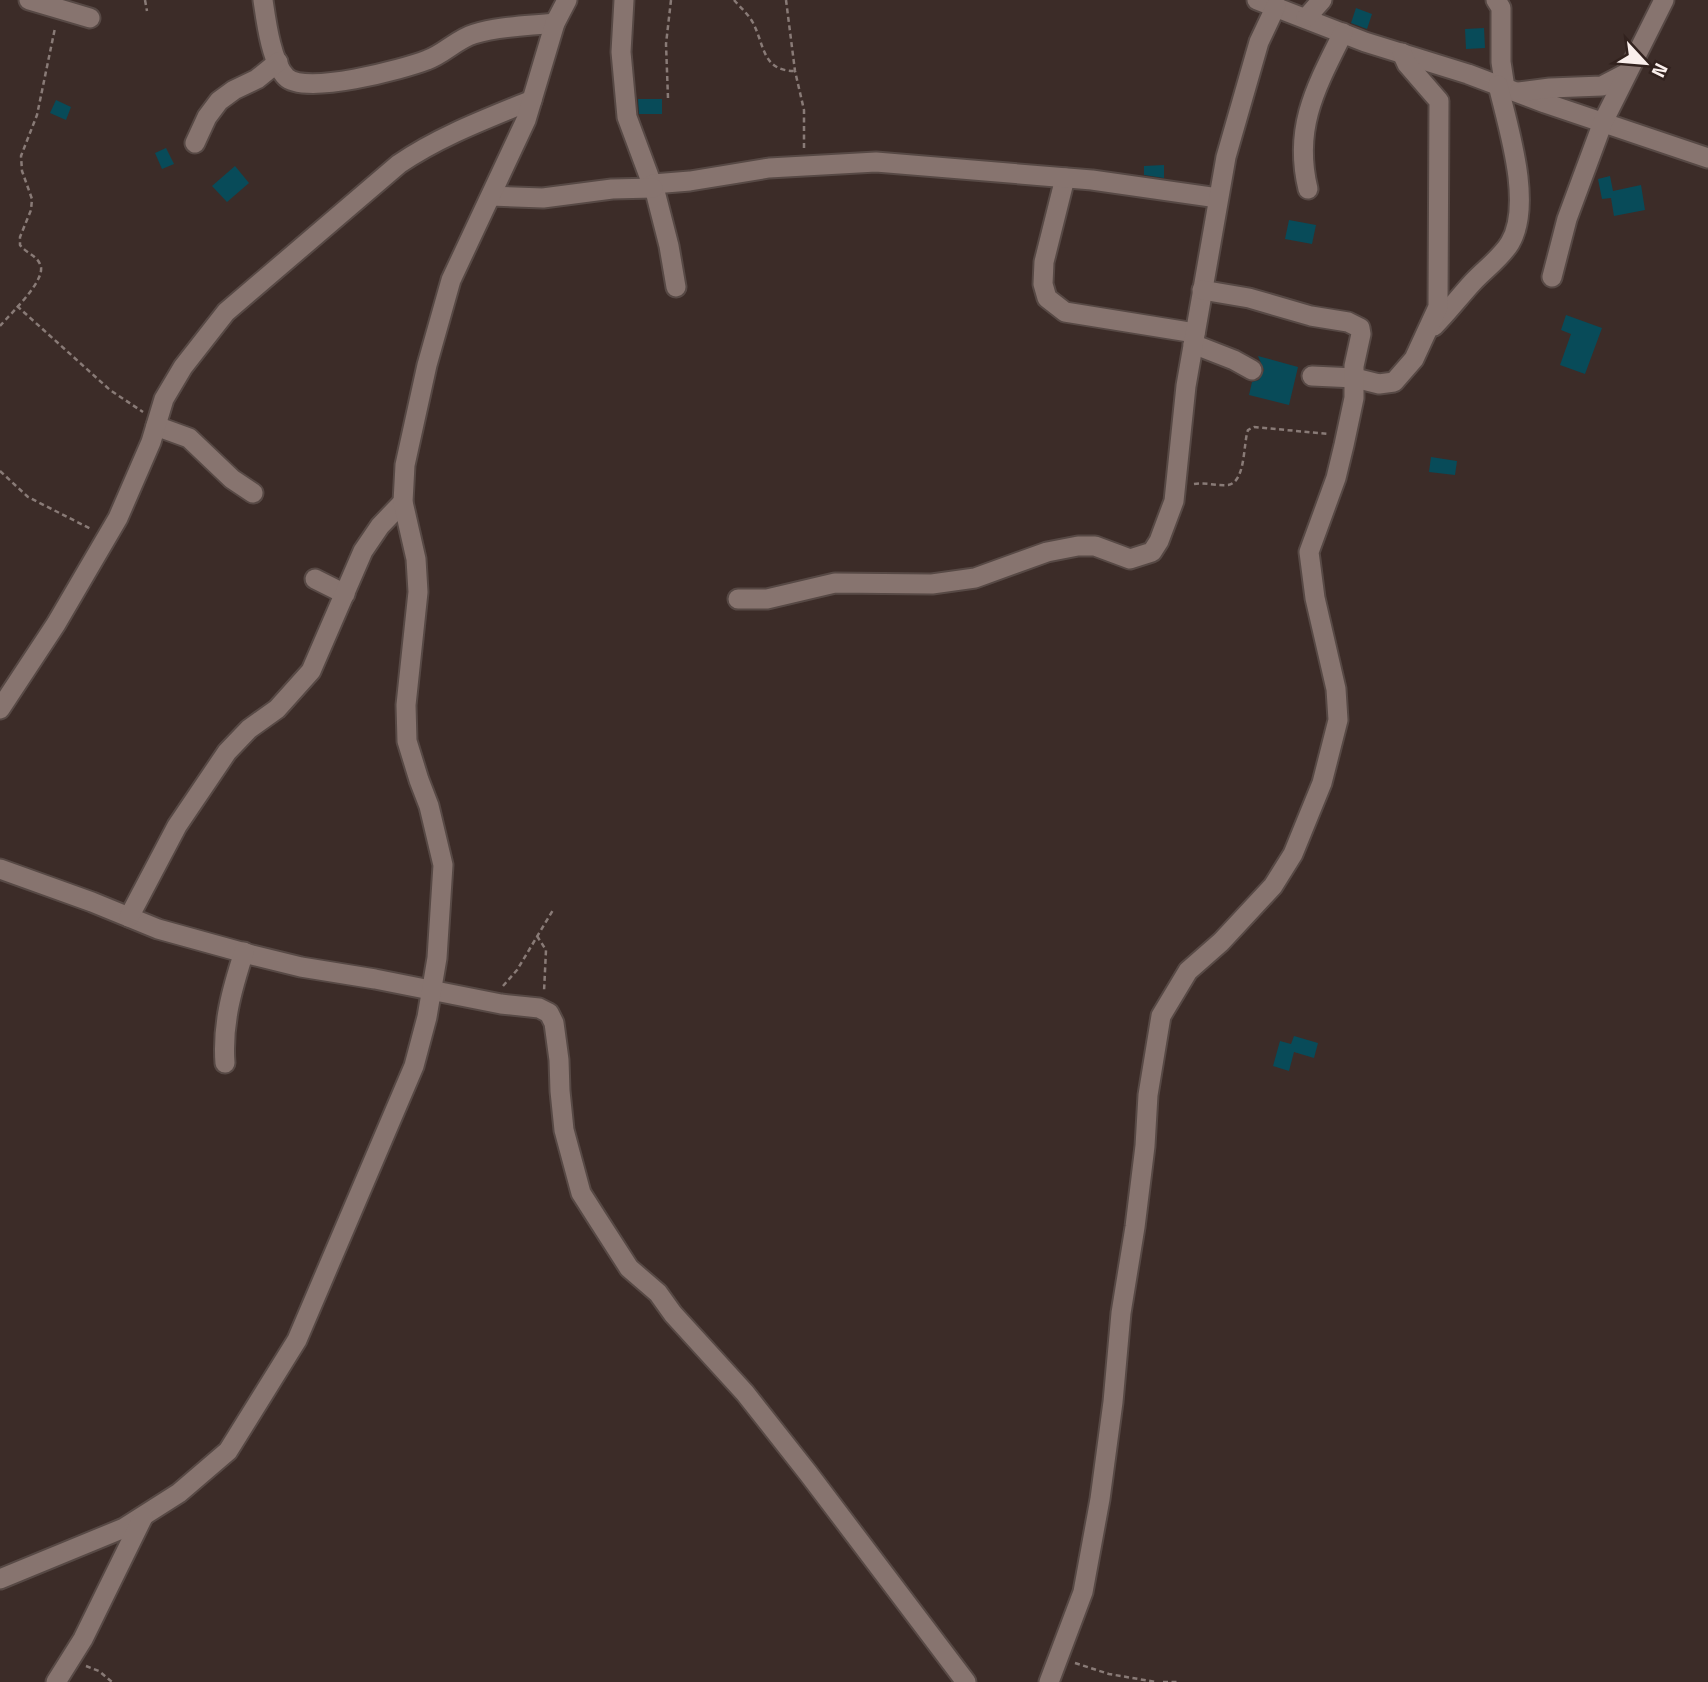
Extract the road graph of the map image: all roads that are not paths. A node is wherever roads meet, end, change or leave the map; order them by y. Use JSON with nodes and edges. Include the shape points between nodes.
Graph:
{"nodes":[{"id":1,"x":263,"y":0,"type":"edge"},
{"id":2,"x":567,"y":0,"type":"edge"},
{"id":3,"x":624,"y":0,"type":"edge"},
{"id":4,"x":1322,"y":0,"type":"edge"},
{"id":5,"x":1496,"y":0,"type":"edge"},
{"id":6,"x":1664,"y":0,"type":"edge"},
{"id":7,"x":36,"y":1,"type":"edge"},
{"id":8,"x":1267,"y":3,"type":"edge"},
{"id":9,"x":90,"y":18,"type":"dead end"},
{"id":10,"x":1306,"y":18,"type":"junction"},
{"id":11,"x":555,"y":23,"type":"junction"},
{"id":12,"x":1343,"y":33,"type":"junction"},
{"id":13,"x":1402,"y":53,"type":"junction"},
{"id":14,"x":278,"y":62,"type":"junction"},
{"id":15,"x":1627,"y":74,"type":"junction"},
{"id":16,"x":1506,"y":89,"type":"junction"},
{"id":17,"x":532,"y":100,"type":"junction"},
{"id":18,"x":1604,"y":122,"type":"junction"},
{"id":19,"x":195,"y":143,"type":"dead end"},
{"id":20,"x":1708,"y":158,"type":"edge"},
{"id":21,"x":1065,"y":178,"type":"junction"},
{"id":22,"x":653,"y":186,"type":"junction"},
{"id":23,"x":1308,"y":190,"type":"dead end"},
{"id":24,"x":491,"y":195,"type":"junction"},
{"id":25,"x":1218,"y":198,"type":"junction"},
{"id":26,"x":1552,"y":277,"type":"dead end"},
{"id":27,"x":676,"y":287,"type":"dead end"},
{"id":28,"x":1202,"y":290,"type":"junction"},
{"id":29,"x":1426,"y":334,"type":"junction"},
{"id":30,"x":1194,"y":338,"type":"junction"},
{"id":31,"x":1252,"y":370,"type":"dead end"},
{"id":32,"x":1312,"y":376,"type":"dead end"},
{"id":33,"x":1355,"y":378,"type":"junction"},
{"id":34,"x":157,"y":424,"type":"junction"},
{"id":35,"x":253,"y":493,"type":"dead end"},
{"id":36,"x":403,"y":502,"type":"junction"},
{"id":37,"x":315,"y":579,"type":"dead end"},
{"id":38,"x":345,"y":594,"type":"junction"},
{"id":39,"x":737,"y":599,"type":"dead end"},
{"id":40,"x":0,"y":709,"type":"edge"},
{"id":41,"x":0,"y":869,"type":"edge"},
{"id":42,"x":129,"y":917,"type":"junction"},
{"id":43,"x":244,"y":952,"type":"junction"},
{"id":44,"x":431,"y":991,"type":"junction"},
{"id":45,"x":225,"y":1063,"type":"dead end"},
{"id":46,"x":144,"y":1516,"type":"junction"},
{"id":47,"x":0,"y":1579,"type":"edge"},
{"id":48,"x":57,"y":1682,"type":"edge"},
{"id":49,"x":966,"y":1682,"type":"edge"},
{"id":50,"x":1049,"y":1682,"type":"edge"}],
"edges":[{"from":1,"to":14,"type":"street"},
{"from":2,"to":11,"type":"street"},
{"from":3,"to":22,"type":"street","via":[[621,52],[627,117]]},
{"from":4,"to":10,"type":"street"},
{"from":5,"to":16,"type":"street","via":[[1501,8]]},
{"from":6,"to":15,"type":"street"},
{"from":7,"to":9,"type":"street"},
{"from":8,"to":10,"type":"street"},
{"from":8,"to":25,"type":"street"},
{"from":10,"to":12,"type":"street"},
{"from":11,"to":14,"type":"street","via":[[474,34],[429,60],[336,82],[293,82]]},
{"from":11,"to":17,"type":"street"},
{"from":12,"to":13,"type":"street"},
{"from":12,"to":23,"type":"street","via":[[1317,88],[1304,134]]},
{"from":13,"to":16,"type":"street"},
{"from":13,"to":29,"type":"street","via":[[1439,101],[1438,307]]},
{"from":14,"to":19,"type":"street","via":[[219,101]]},
{"from":15,"to":16,"type":"street","via":[[1602,86]]},
{"from":15,"to":18,"type":"street"},
{"from":16,"to":18,"type":"street"},
{"from":16,"to":29,"type":"street","via":[[1520,196],[1516,231],[1504,251]]},
{"from":17,"to":24,"type":"street"},
{"from":17,"to":34,"type":"street","via":[[419,150],[226,312],[183,367],[164,399]]},
{"from":18,"to":20,"type":"street"},
{"from":18,"to":26,"type":"street","via":[[1567,219]]},
{"from":21,"to":22,"type":"street","via":[[876,162],[769,168]]},
{"from":21,"to":25,"type":"street"},
{"from":21,"to":30,"type":"street","via":[[1044,262],[1047,298],[1065,312]]},
{"from":22,"to":24,"type":"street","via":[[542,198]]},
{"from":22,"to":27,"type":"street"},
{"from":24,"to":36,"type":"street","via":[[444,302],[405,465]]},
{"from":25,"to":28,"type":"street"},
{"from":28,"to":30,"type":"street"},
{"from":28,"to":33,"type":"street","via":[[1355,324],[1362,334]]},
{"from":29,"to":33,"type":"street","via":[[1414,359],[1394,382],[1379,384]]},
{"from":30,"to":31,"type":"street"},
{"from":30,"to":39,"type":"street","via":[[1174,498],[1152,552],[1130,559],[1095,546],[1078,546],[1046,552],[975,578],[932,584],[835,583],[767,599]]},
{"from":32,"to":33,"type":"street"},
{"from":33,"to":50,"type":"street","via":[[1336,478],[1309,552],[1338,720],[1322,783],[1273,886],[1188,971],[1161,1016],[1100,1499],[1083,1592]]},
{"from":34,"to":35,"type":"street","via":[[189,439]]},
{"from":34,"to":40,"type":"street","via":[[135,482],[107,536]]},
{"from":36,"to":38,"type":"street","via":[[363,551]]},
{"from":36,"to":44,"type":"street","via":[[418,592],[406,705],[407,741],[433,818],[443,865]]},
{"from":37,"to":38,"type":"street"},
{"from":38,"to":42,"type":"street","via":[[311,671],[277,709],[227,752],[177,826]]},
{"from":41,"to":42,"type":"street"},
{"from":42,"to":43,"type":"street"},
{"from":43,"to":44,"type":"street"},
{"from":43,"to":45,"type":"street","via":[[229,1001]]},
{"from":44,"to":46,"type":"street","via":[[414,1066],[297,1340],[228,1451]]},
{"from":44,"to":49,"type":"street","via":[[539,1008],[549,1014],[559,1060],[564,1130],[581,1193],[629,1268],[658,1293],[753,1403]]},
{"from":46,"to":47,"type":"street"},
{"from":46,"to":48,"type":"street"}]}
